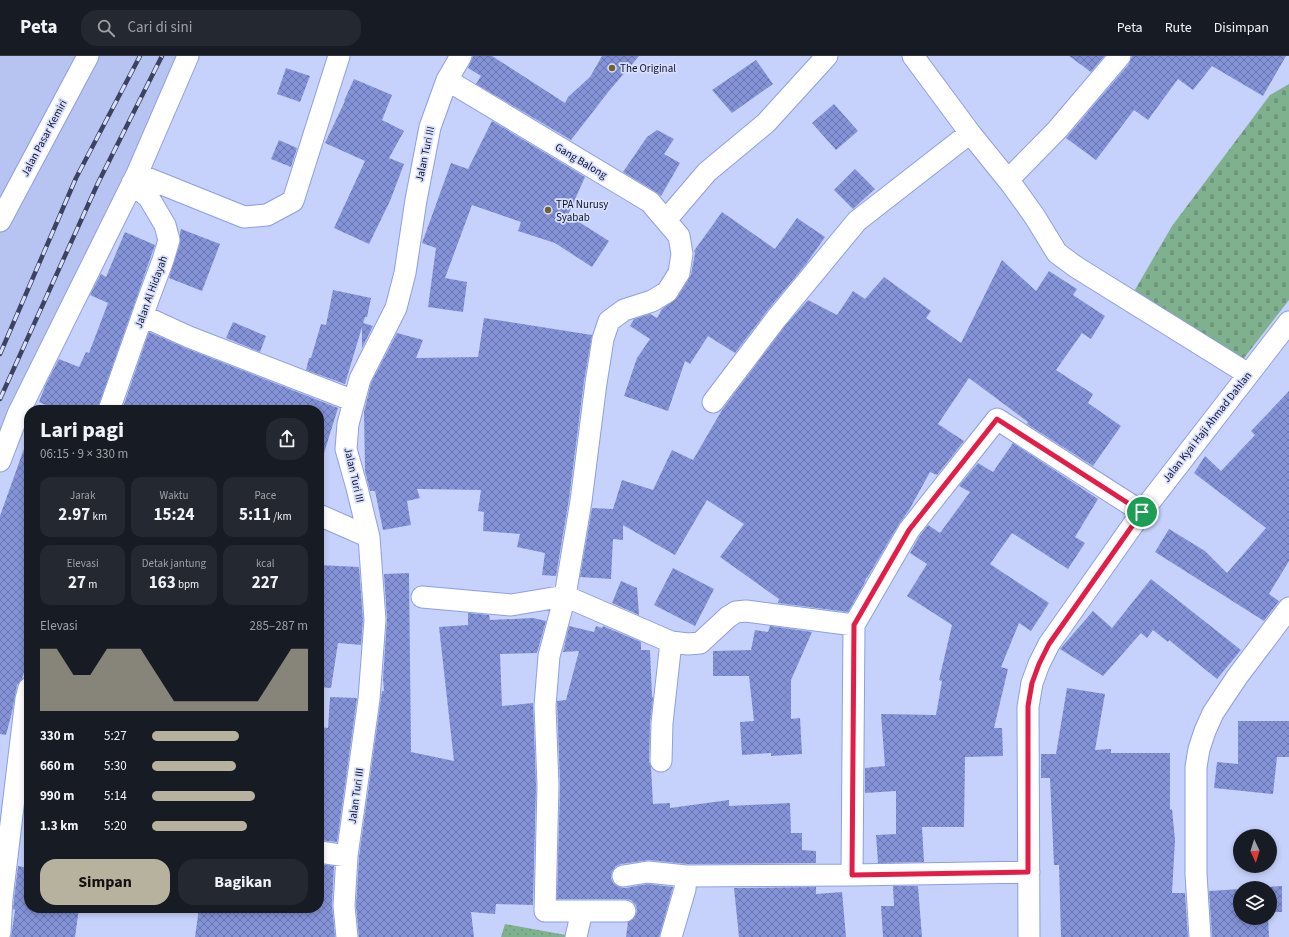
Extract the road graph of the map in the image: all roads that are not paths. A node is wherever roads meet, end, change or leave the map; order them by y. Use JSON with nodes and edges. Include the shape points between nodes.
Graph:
{"nodes":[{"id":1,"x":88,"y":56,"type":"edge"},
{"id":2,"x":188,"y":56,"type":"edge"},
{"id":3,"x":339,"y":56,"type":"edge"},
{"id":4,"x":461,"y":56,"type":"edge"},
{"id":5,"x":827,"y":56,"type":"edge"},
{"id":6,"x":913,"y":56,"type":"edge"},
{"id":7,"x":1120,"y":56,"type":"edge"},
{"id":8,"x":447,"y":80,"type":"junction"},
{"id":9,"x":970,"y":133,"type":"junction"},
{"id":10,"x":135,"y":179,"type":"junction"},
{"id":11,"x":1008,"y":180,"type":"junction"},
{"id":12,"x":666,"y":220,"type":"junction"},
{"id":13,"x":0,"y":221,"type":"edge"},
{"id":14,"x":142,"y":316,"type":"junction"},
{"id":15,"x":1289,"y":322,"type":"edge"},
{"id":16,"x":1248,"y":374,"type":"junction"},
{"id":17,"x":354,"y":401,"type":"junction"},
{"id":18,"x":713,"y":402,"type":"dead end"},
{"id":19,"x":112,"y":405,"type":"edge"},
{"id":20,"x":0,"y":461,"type":"edge"},
{"id":21,"x":1142,"y":512,"type":"junction"},
{"id":22,"x":324,"y":517,"type":"edge"},
{"id":23,"x":369,"y":536,"type":"junction"},
{"id":24,"x":565,"y":596,"type":"junction"},
{"id":25,"x":422,"y":597,"type":"dead end"},
{"id":26,"x":1289,"y":608,"type":"edge"},
{"id":27,"x":854,"y":625,"type":"junction"},
{"id":28,"x":671,"y":642,"type":"junction"},
{"id":29,"x":24,"y":745,"type":"edge"},
{"id":30,"x":661,"y":761,"type":"dead end"},
{"id":31,"x":21,"y":814,"type":"edge"},
{"id":32,"x":324,"y":853,"type":"edge"},
{"id":33,"x":347,"y":856,"type":"junction"},
{"id":34,"x":1028,"y":872,"type":"junction"},
{"id":35,"x":852,"y":875,"type":"junction"},
{"id":36,"x":623,"y":876,"type":"dead end"},
{"id":37,"x":686,"y":876,"type":"junction"},
{"id":38,"x":582,"y":911,"type":"junction"},
{"id":39,"x":625,"y":911,"type":"dead end"},
{"id":40,"x":0,"y":932,"type":"edge"},
{"id":41,"x":347,"y":937,"type":"edge"},
{"id":42,"x":576,"y":937,"type":"edge"},
{"id":43,"x":671,"y":937,"type":"edge"},
{"id":44,"x":1029,"y":937,"type":"edge"},
{"id":45,"x":1200,"y":937,"type":"edge"}],
"edges":[{"from":1,"to":13,"type":"street","name":"Jalan Pasar Kemiri"},
{"from":2,"to":10,"type":"street"},
{"from":3,"to":10,"type":"street","via":[[293,201],[266,215],[244,218]]},
{"from":4,"to":8,"type":"street"},
{"from":5,"to":12,"type":"street","via":[[766,123],[707,172]]},
{"from":6,"to":9,"type":"street"},
{"from":7,"to":11,"type":"street","via":[[1057,130]]},
{"from":8,"to":12,"type":"street","name":"Gang Balong","via":[[650,202]]},
{"from":8,"to":17,"type":"street","name":"Jalan Turi III","via":[[430,127],[405,273],[396,308],[360,379]]},
{"from":9,"to":11,"type":"street"},
{"from":9,"to":18,"type":"street","via":[[857,221],[776,319]]},
{"from":10,"to":14,"type":"street","name":"Jalan Al Hidayah","via":[[165,225],[169,240]]},
{"from":10,"to":20,"type":"street","via":[[18,414]]},
{"from":11,"to":16,"type":"street","via":[[1057,252],[1076,267]]},
{"from":12,"to":24,"type":"street","name":"Gang Balong","via":[[679,236],[682,254],[679,273],[667,292],[652,301],[624,310],[609,321],[603,339],[581,502]]},
{"from":14,"to":17,"type":"street","via":[[189,337]]},
{"from":14,"to":19,"type":"street","name":"Jalan Al Hidayah"},
{"from":15,"to":16,"type":"street","name":"Jalan Kyai Haji Ahmad Dahlan"},
{"from":16,"to":21,"type":"street","name":"Jalan Kyai Haji Ahmad Dahlan"},
{"from":17,"to":23,"type":"street","name":"Jalan Turi III","via":[[348,424],[346,449]]},
{"from":21,"to":27,"type":"street","via":[[997,419],[909,530]]},
{"from":21,"to":34,"type":"street","name":"Jalan Kyai Haji Ahmad Dahlan","via":[[1049,644],[1032,683],[1028,706]]},
{"from":22,"to":23,"type":"street"},
{"from":23,"to":33,"type":"street","name":"Jalan Turi III","via":[[374,628],[369,699]]},
{"from":24,"to":25,"type":"street","via":[[511,605]]},
{"from":24,"to":28,"type":"street"},
{"from":24,"to":38,"type":"street","via":[[549,656],[545,706],[548,785],[545,911]]},
{"from":26,"to":45,"type":"street","via":[[1213,713],[1200,749],[1196,767],[1196,874]]},
{"from":27,"to":28,"type":"street","via":[[746,611],[736,612],[728,617],[700,643]]},
{"from":27,"to":35,"type":"street"},
{"from":28,"to":30,"type":"street","via":[[662,723]]},
{"from":29,"to":31,"type":"street"},
{"from":31,"to":40,"type":"street","via":[[2,898]]},
{"from":32,"to":33,"type":"street"},
{"from":33,"to":41,"type":"street","name":"Jalan Turi III","via":[[344,906]]},
{"from":34,"to":35,"type":"street"},
{"from":34,"to":44,"type":"street","name":"Jalan Kyai Haji Ahmad Dahlan"},
{"from":35,"to":37,"type":"street"},
{"from":36,"to":37,"type":"street","via":[[648,872]]},
{"from":37,"to":43,"type":"street","via":[[685,889]]},
{"from":38,"to":39,"type":"street"},
{"from":38,"to":42,"type":"street"}]}
